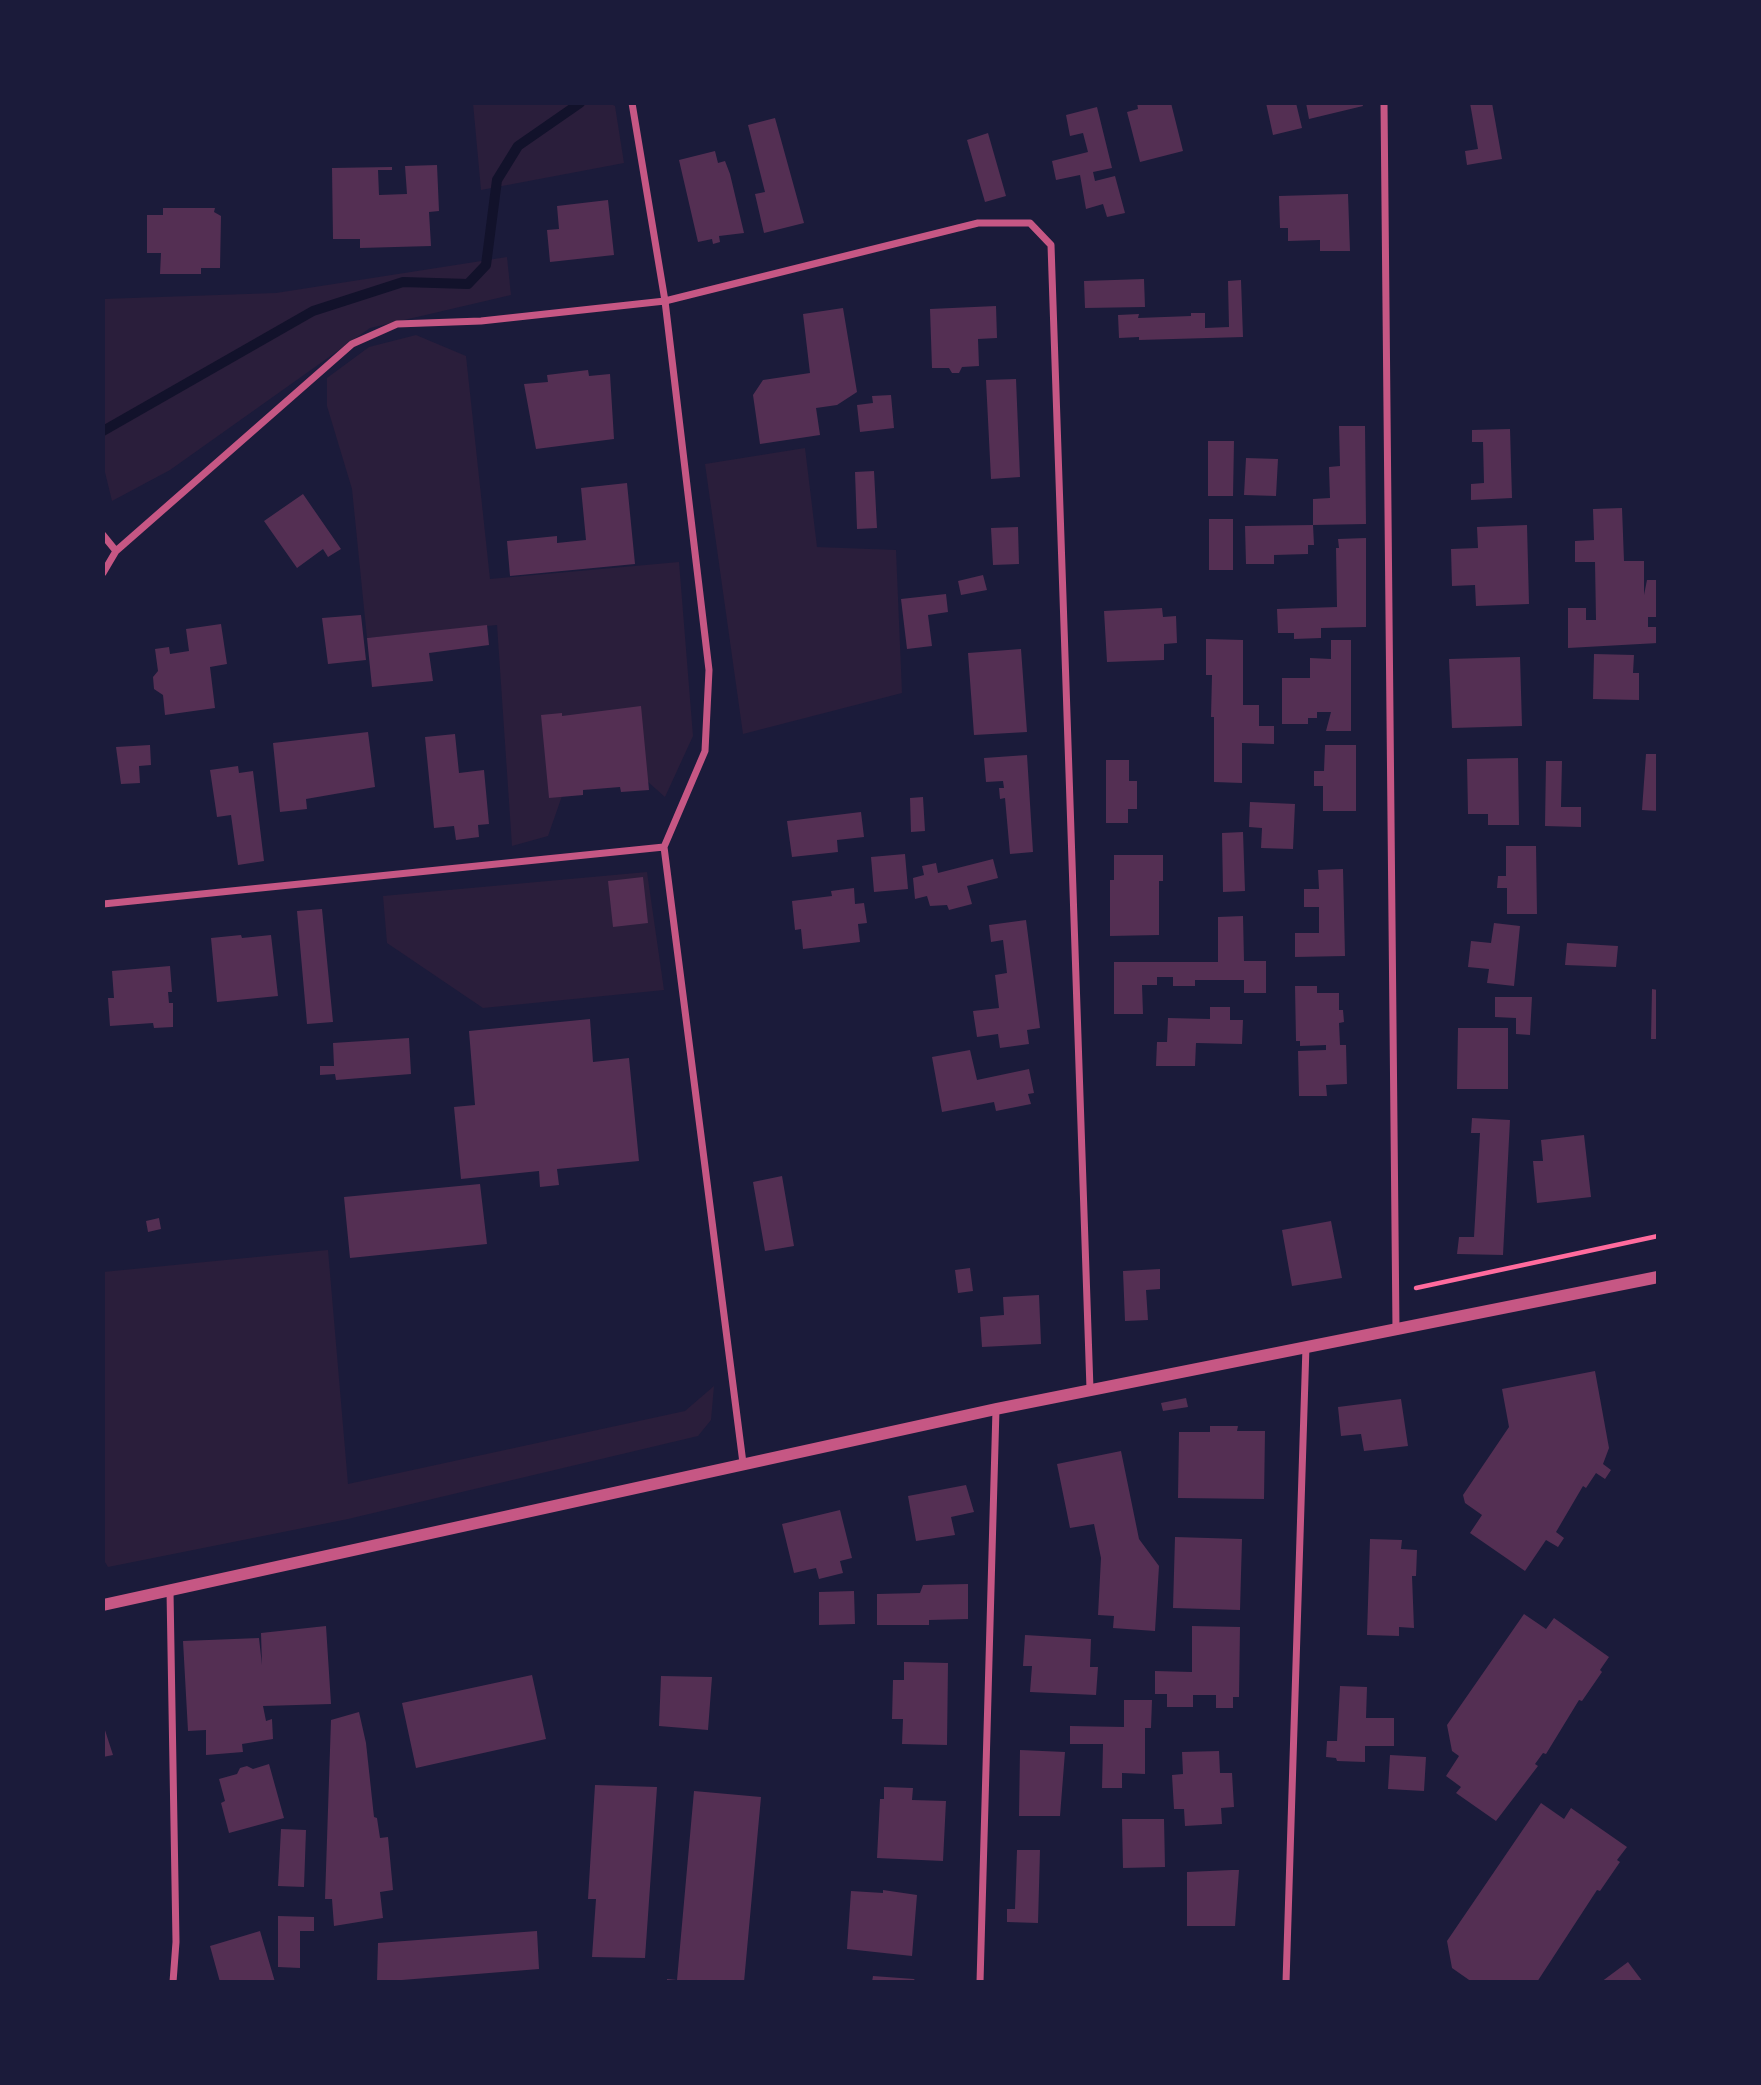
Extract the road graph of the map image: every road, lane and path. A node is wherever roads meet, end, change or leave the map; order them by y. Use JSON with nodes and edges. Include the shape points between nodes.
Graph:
{"nodes":[{"id":1,"x":632,"y":103,"type":"edge"},
{"id":2,"x":1384,"y":103,"type":"edge"},
{"id":3,"x":665,"y":301,"type":"junction"},
{"id":4,"x":103,"y":535,"type":"edge"},
{"id":5,"x":116,"y":551,"type":"junction"},
{"id":6,"x":103,"y":573,"type":"edge"},
{"id":7,"x":664,"y":847,"type":"junction"},
{"id":8,"x":103,"y":904,"type":"edge"},
{"id":9,"x":1658,"y":1236,"type":"edge"},
{"id":10,"x":1658,"y":1277,"type":"edge"},
{"id":11,"x":1393,"y":1292,"type":"junction"},
{"id":12,"x":1396,"y":1328,"type":"junction"},
{"id":13,"x":1306,"y":1346,"type":"junction"},
{"id":14,"x":1090,"y":1389,"type":"junction"},
{"id":15,"x":996,"y":1409,"type":"junction"},
{"id":16,"x":743,"y":1463,"type":"junction"},
{"id":17,"x":170,"y":1591,"type":"junction"},
{"id":18,"x":103,"y":1605,"type":"edge"},
{"id":19,"x":173,"y":1982,"type":"edge"},
{"id":20,"x":980,"y":1982,"type":"edge"},
{"id":21,"x":1286,"y":1982,"type":"edge"}],
"edges":[{"from":1,"to":3,"type":"street"},
{"from":2,"to":11,"type":"street"},
{"from":3,"to":5,"type":"street","via":[[481,321],[397,324],[352,344]]},
{"from":3,"to":7,"type":"street","via":[[709,670],[705,751]]},
{"from":3,"to":14,"type":"street","via":[[978,223],[1030,223],[1051,245]]},
{"from":4,"to":5,"type":"street"},
{"from":5,"to":6,"type":"street"},
{"from":7,"to":8,"type":"street"},
{"from":7,"to":16,"type":"street"},
{"from":9,"to":11,"type":"path"},
{"from":10,"to":12,"type":"street"},
{"from":11,"to":12,"type":"street"},
{"from":12,"to":13,"type":"street"},
{"from":13,"to":14,"type":"street"},
{"from":13,"to":21,"type":"street"},
{"from":14,"to":15,"type":"street"},
{"from":15,"to":16,"type":"street"},
{"from":15,"to":20,"type":"street"},
{"from":16,"to":17,"type":"street"},
{"from":17,"to":18,"type":"street"},
{"from":17,"to":19,"type":"street"}]}
